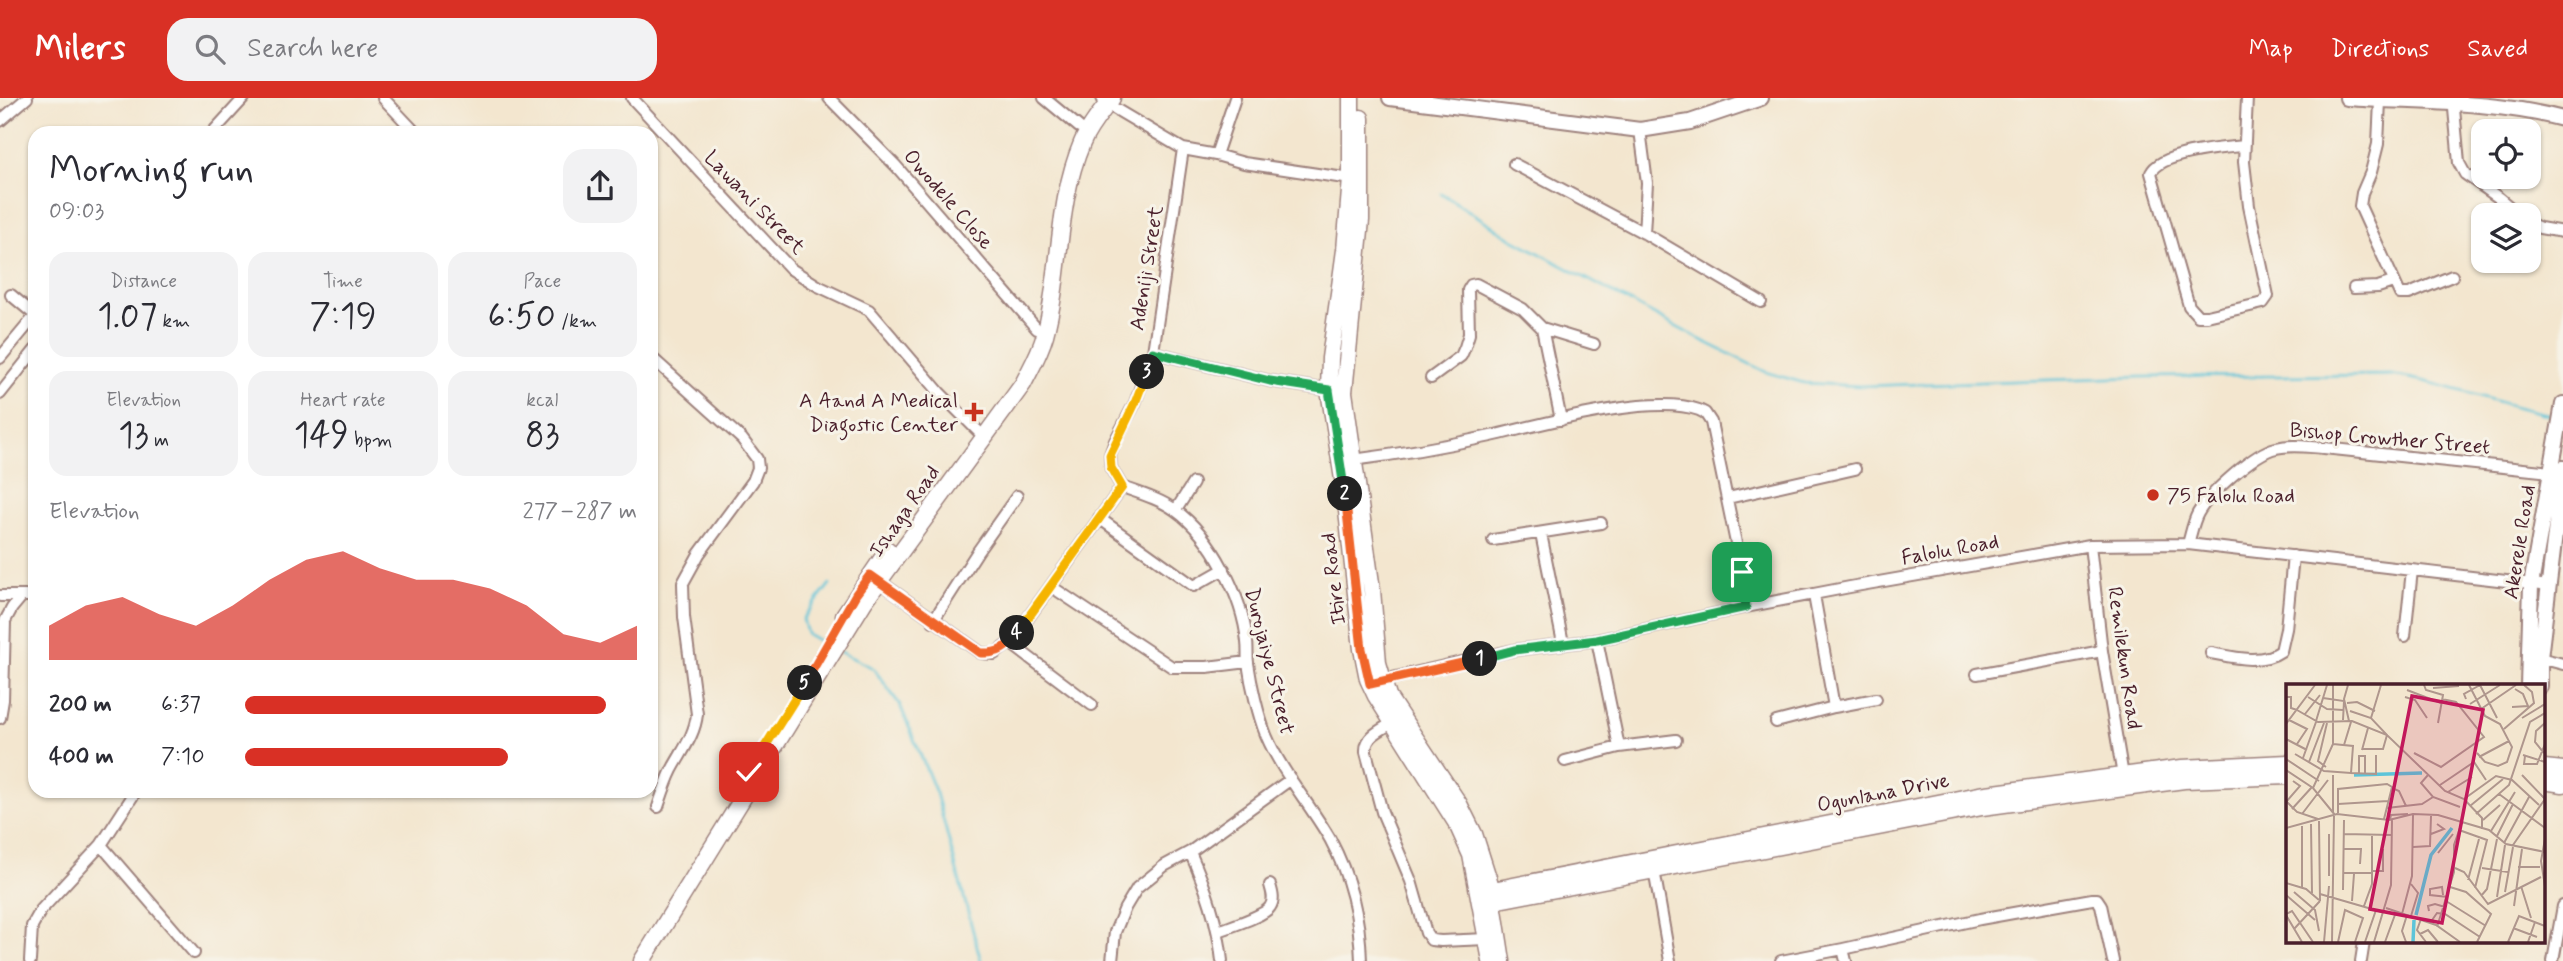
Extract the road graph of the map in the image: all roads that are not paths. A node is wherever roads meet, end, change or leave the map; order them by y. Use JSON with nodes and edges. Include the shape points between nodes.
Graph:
{"nodes":[{"id":1,"x":26,"y":98,"type":"edge"},
{"id":2,"x":244,"y":98,"type":"edge"},
{"id":3,"x":383,"y":98,"type":"edge"},
{"id":4,"x":632,"y":98,"type":"edge"},
{"id":5,"x":829,"y":98,"type":"edge"},
{"id":6,"x":1044,"y":98,"type":"edge"},
{"id":7,"x":1235,"y":98,"type":"edge"},
{"id":8,"x":1351,"y":98,"type":"edge"},
{"id":9,"x":1361,"y":98,"type":"edge"},
{"id":10,"x":1390,"y":98,"type":"edge"},
{"id":11,"x":1761,"y":98,"type":"edge"},
{"id":12,"x":2247,"y":98,"type":"edge"},
{"id":13,"x":2347,"y":98,"type":"edge"},
{"id":14,"x":1105,"y":100,"type":"edge"},
{"id":15,"x":2380,"y":101,"type":"junction"},
{"id":16,"x":2453,"y":101,"type":"edge"},
{"id":17,"x":1456,"y":102,"type":"edge"},
{"id":18,"x":2563,"y":119,"type":"edge"},
{"id":19,"x":0,"y":121,"type":"edge"},
{"id":20,"x":218,"y":126,"type":"edge"},
{"id":21,"x":409,"y":126,"type":"edge"},
{"id":22,"x":1079,"y":127,"type":"junction"},
{"id":23,"x":1640,"y":130,"type":"junction"},
{"id":24,"x":2244,"y":146,"type":"junction"},
{"id":25,"x":1183,"y":149,"type":"junction"},
{"id":26,"x":1216,"y":155,"type":"junction"},
{"id":27,"x":1514,"y":164,"type":"dead end"},
{"id":28,"x":1351,"y":179,"type":"junction"},
{"id":29,"x":2505,"y":203,"type":"edge"},
{"id":30,"x":2541,"y":228,"type":"edge"},
{"id":31,"x":2563,"y":232,"type":"edge"},
{"id":32,"x":1644,"y":233,"type":"junction"},
{"id":33,"x":2452,"y":276,"type":"dead end"},
{"id":34,"x":2393,"y":282,"type":"junction"},
{"id":35,"x":2354,"y":288,"type":"dead end"},
{"id":36,"x":11,"y":295,"type":"dead end"},
{"id":37,"x":1761,"y":302,"type":"dead end"},
{"id":38,"x":28,"y":309,"type":"edge"},
{"id":39,"x":28,"y":324,"type":"edge"},
{"id":40,"x":1542,"y":328,"type":"junction"},
{"id":41,"x":1037,"y":329,"type":"junction"},
{"id":42,"x":1594,"y":344,"type":"dead end"},
{"id":43,"x":1153,"y":352,"type":"junction"},
{"id":44,"x":0,"y":358,"type":"edge"},
{"id":45,"x":28,"y":359,"type":"edge"},
{"id":46,"x":658,"y":363,"type":"edge"},
{"id":47,"x":1431,"y":378,"type":"dead end"},
{"id":48,"x":1329,"y":390,"type":"junction"},
{"id":49,"x":0,"y":394,"type":"edge"},
{"id":50,"x":2562,"y":409,"type":"edge"},
{"id":51,"x":1561,"y":420,"type":"junction"},
{"id":52,"x":980,"y":433,"type":"junction"},
{"id":53,"x":1353,"y":460,"type":"junction"},
{"id":54,"x":1855,"y":470,"type":"dead end"},
{"id":55,"x":2557,"y":470,"type":"edge"},
{"id":56,"x":1193,"y":483,"type":"dead end"},
{"id":57,"x":1122,"y":487,"type":"junction"},
{"id":58,"x":1017,"y":496,"type":"dead end"},
{"id":59,"x":1728,"y":498,"type":"junction"},
{"id":60,"x":1176,"y":510,"type":"junction"},
{"id":61,"x":1099,"y":518,"type":"junction"},
{"id":62,"x":2559,"y":519,"type":"edge"},
{"id":63,"x":1601,"y":523,"type":"dead end"},
{"id":64,"x":1541,"y":534,"type":"junction"},
{"id":65,"x":1493,"y":540,"type":"dead end"},
{"id":66,"x":2188,"y":544,"type":"junction"},
{"id":67,"x":2090,"y":545,"type":"junction"},
{"id":68,"x":2294,"y":556,"type":"junction"},
{"id":69,"x":1224,"y":569,"type":"junction"},
{"id":70,"x":2413,"y":570,"type":"junction"},
{"id":71,"x":875,"y":578,"type":"junction"},
{"id":72,"x":2531,"y":585,"type":"junction"},
{"id":73,"x":2550,"y":586,"type":"junction"},
{"id":74,"x":1052,"y":587,"type":"junction"},
{"id":75,"x":1814,"y":595,"type":"junction"},
{"id":76,"x":0,"y":596,"type":"edge"},
{"id":77,"x":22,"y":596,"type":"junction"},
{"id":78,"x":28,"y":596,"type":"edge"},
{"id":79,"x":1746,"y":607,"type":"junction"},
{"id":80,"x":933,"y":621,"type":"junction"},
{"id":81,"x":2405,"y":636,"type":"dead end"},
{"id":82,"x":1597,"y":640,"type":"junction"},
{"id":83,"x":1010,"y":643,"type":"junction"},
{"id":84,"x":1563,"y":643,"type":"junction"},
{"id":85,"x":2102,"y":651,"type":"junction"},
{"id":86,"x":2211,"y":653,"type":"dead end"},
{"id":87,"x":2540,"y":658,"type":"junction"},
{"id":88,"x":1248,"y":662,"type":"junction"},
{"id":89,"x":2563,"y":664,"type":"edge"},
{"id":90,"x":821,"y":665,"type":"junction"},
{"id":91,"x":1978,"y":674,"type":"dead end"},
{"id":92,"x":1376,"y":682,"type":"junction"},
{"id":93,"x":2528,"y":684,"type":"edge"},
{"id":94,"x":2539,"y":684,"type":"edge"},
{"id":95,"x":1876,"y":699,"type":"dead end"},
{"id":96,"x":1092,"y":705,"type":"dead end"},
{"id":97,"x":1834,"y":707,"type":"junction"},
{"id":98,"x":0,"y":718,"type":"edge"},
{"id":99,"x":1776,"y":722,"type":"dead end"},
{"id":100,"x":1392,"y":723,"type":"junction"},
{"id":101,"x":1676,"y":740,"type":"dead end"},
{"id":102,"x":1619,"y":747,"type":"junction"},
{"id":103,"x":1565,"y":761,"type":"dead end"},
{"id":104,"x":2286,"y":763,"type":"edge"},
{"id":105,"x":2286,"y":776,"type":"edge"},
{"id":106,"x":1291,"y":779,"type":"junction"},
{"id":107,"x":2124,"y":781,"type":"junction"},
{"id":108,"x":132,"y":798,"type":"edge"},
{"id":109,"x":658,"y":807,"type":"dead end"},
{"id":110,"x":102,"y":845,"type":"junction"},
{"id":111,"x":1189,"y":852,"type":"junction"},
{"id":112,"x":1653,"y":866,"type":"junction"},
{"id":113,"x":1270,"y":885,"type":"dead end"},
{"id":114,"x":1484,"y":898,"type":"junction"},
{"id":115,"x":2563,"y":906,"type":"edge"},
{"id":116,"x":1219,"y":931,"type":"junction"},
{"id":117,"x":1487,"y":939,"type":"junction"},
{"id":118,"x":194,"y":953,"type":"dead end"},
{"id":119,"x":1845,"y":955,"type":"edge"},
{"id":120,"x":30,"y":961,"type":"edge"},
{"id":121,"x":633,"y":961,"type":"edge"},
{"id":122,"x":642,"y":961,"type":"edge"},
{"id":123,"x":1112,"y":961,"type":"edge"},
{"id":124,"x":1222,"y":961,"type":"edge"},
{"id":125,"x":1361,"y":961,"type":"edge"},
{"id":126,"x":1491,"y":961,"type":"edge"},
{"id":127,"x":1502,"y":961,"type":"edge"},
{"id":128,"x":1670,"y":961,"type":"edge"},
{"id":129,"x":1781,"y":961,"type":"edge"},
{"id":130,"x":2113,"y":961,"type":"edge"},
{"id":131,"x":2553,"y":961,"type":"edge"}],
"edges":[{"from":1,"to":19,"type":"street"},
{"from":2,"to":20,"type":"street"},
{"from":3,"to":21,"type":"street"},
{"from":4,"to":52,"type":"street","name":"Lawani Street","via":[[791,269],[869,310]]},
{"from":5,"to":41,"type":"street","name":"Owodele Close","via":[[896,166]]},
{"from":6,"to":22,"type":"street"},
{"from":7,"to":26,"type":"street"},
{"from":8,"to":28,"type":"main road","name":"Itire Road"},
{"from":9,"to":53,"type":"main road","name":"Itire Road","via":[[1359,246],[1344,374]]},
{"from":10,"to":17,"type":"street"},
{"from":11,"to":23,"type":"street","via":[[1690,122]]},
{"from":12,"to":24,"type":"street"},
{"from":13,"to":15,"type":"street"},
{"from":14,"to":22,"type":"main road","name":"Ishaga Road"},
{"from":14,"to":25,"type":"street"},
{"from":14,"to":71,"type":"main road","name":"Ishaga Road","via":[[1082,141],[1070,182],[1038,355],[1023,384]]},
{"from":15,"to":16,"type":"street"},
{"from":15,"to":34,"type":"street","via":[[2378,144],[2360,206]]},
{"from":16,"to":18,"type":"street"},
{"from":16,"to":29,"type":"street","via":[[2459,163],[2465,174]]},
{"from":17,"to":23,"type":"street"},
{"from":22,"to":41,"type":"main road","name":"Ishaga Road","via":[[1058,197]]},
{"from":23,"to":32,"type":"street","via":[[1647,183]]},
{"from":24,"to":24,"type":"street","via":[[2183,155],[2155,165],[2151,173],[2189,306],[2198,316],[2263,303],[2268,296],[2249,205]]},
{"from":25,"to":26,"type":"street"},
{"from":25,"to":43,"type":"street","name":"Adeniji Street"},
{"from":26,"to":28,"type":"street"},
{"from":27,"to":32,"type":"street"},
{"from":28,"to":48,"type":"main road","name":"Itire Road"},
{"from":30,"to":31,"type":"street"},
{"from":32,"to":37,"type":"street"},
{"from":33,"to":34,"type":"street","via":[[2403,296]]},
{"from":34,"to":35,"type":"street"},
{"from":36,"to":38,"type":"street"},
{"from":39,"to":44,"type":"street"},
{"from":40,"to":42,"type":"street"},
{"from":40,"to":47,"type":"street","via":[[1523,309],[1471,285],[1465,347],[1461,356]]},
{"from":40,"to":51,"type":"street"},
{"from":41,"to":52,"type":"main road","name":"Ishaga Road","via":[[1032,353]]},
{"from":43,"to":48,"type":"street","via":[[1270,381]]},
{"from":43,"to":57,"type":"street","name":"Adeniji Street","via":[[1110,455],[1111,468]]},
{"from":45,"to":49,"type":"street"},
{"from":46,"to":109,"type":"street","via":[[734,430],[757,459],[758,468],[683,583],[696,724]]},
{"from":48,"to":92,"type":"main road","name":"Itire Road","via":[[1362,649]]},
{"from":50,"to":55,"type":"street","name":"Akerele Road"},
{"from":51,"to":53,"type":"street","via":[[1411,453]]},
{"from":51,"to":59,"type":"street","via":[[1655,405],[1699,410],[1711,422]]},
{"from":52,"to":71,"type":"main road","name":"Ishaga Road","via":[[933,491]]},
{"from":53,"to":92,"type":"main road","name":"Itire Road","via":[[1372,590]]},
{"from":54,"to":59,"type":"street"},
{"from":55,"to":62,"type":"street"},
{"from":55,"to":66,"type":"street","name":"Bishop Crowther Street","via":[[2324,448],[2273,448],[2212,495],[2197,514]]},
{"from":55,"to":72,"type":"street","name":"Akerele Road"},
{"from":56,"to":60,"type":"street"},
{"from":57,"to":60,"type":"street","name":"Durojaiye Street"},
{"from":57,"to":61,"type":"street"},
{"from":58,"to":80,"type":"street"},
{"from":59,"to":79,"type":"street"},
{"from":60,"to":69,"type":"street","name":"Durojaiye Street","via":[[1205,540]]},
{"from":61,"to":69,"type":"street","via":[[1194,586]]},
{"from":61,"to":74,"type":"street"},
{"from":62,"to":73,"type":"street"},
{"from":63,"to":64,"type":"street"},
{"from":64,"to":65,"type":"street"},
{"from":64,"to":84,"type":"street"},
{"from":66,"to":67,"type":"street","name":"Falolu Road"},
{"from":66,"to":68,"type":"street","name":"Falolu Road"},
{"from":67,"to":75,"type":"street","name":"Falolu Road"},
{"from":67,"to":85,"type":"street","name":"Remilekun Road"},
{"from":68,"to":70,"type":"street","name":"Falolu Road"},
{"from":68,"to":86,"type":"street","via":[[2280,651],[2252,659]]},
{"from":69,"to":88,"type":"street","name":"Durojaiye Street","via":[[1241,612]]},
{"from":70,"to":72,"type":"street","name":"Falolu Road"},
{"from":70,"to":81,"type":"street"},
{"from":71,"to":80,"type":"street"},
{"from":71,"to":90,"type":"main road","name":"Ishaga Road"},
{"from":72,"to":73,"type":"street","name":"Falolu Road"},
{"from":72,"to":93,"type":"street","name":"Akerele Road"},
{"from":73,"to":87,"type":"street"},
{"from":74,"to":83,"type":"street"},
{"from":74,"to":88,"type":"street","via":[[1172,667]]},
{"from":75,"to":79,"type":"street","name":"Falolu Road"},
{"from":75,"to":97,"type":"street"},
{"from":76,"to":77,"type":"street"},
{"from":77,"to":78,"type":"street"},
{"from":77,"to":98,"type":"street","via":[[5,621]]},
{"from":79,"to":82,"type":"street","name":"Falolu Road"},
{"from":80,"to":83,"type":"street","via":[[981,653],[994,654]]},
{"from":82,"to":84,"type":"street","name":"Falolu Road"},
{"from":82,"to":102,"type":"street"},
{"from":83,"to":96,"type":"street"},
{"from":84,"to":92,"type":"street","name":"Falolu Road"},
{"from":85,"to":91,"type":"street"},
{"from":85,"to":107,"type":"street","name":"Remilekun Road"},
{"from":87,"to":89,"type":"street"},
{"from":87,"to":94,"type":"street"},
{"from":88,"to":106,"type":"street","name":"Durojaiye Street","via":[[1266,734]]},
{"from":90,"to":121,"type":"main road","name":"Ishaga Road"},
{"from":90,"to":122,"type":"main road","name":"Ishaga Road"},
{"from":92,"to":100,"type":"main road","name":"Itire Road"},
{"from":92,"to":114,"type":"main road","name":"Itire Road","via":[[1466,817],[1479,846]]},
{"from":95,"to":97,"type":"street"},
{"from":97,"to":99,"type":"street"},
{"from":100,"to":114,"type":"main road","name":"Itire Road","via":[[1461,831]]},
{"from":100,"to":117,"type":"street","via":[[1371,737],[1366,752],[1382,812],[1412,881],[1426,933],[1440,942]]},
{"from":101,"to":102,"type":"street"},
{"from":102,"to":103,"type":"street"},
{"from":104,"to":107,"type":"main road","name":"Ogunlana Drive","via":[[2182,768]]},
{"from":105,"to":107,"type":"main road","name":"Ogunlana Drive"},
{"from":106,"to":111,"type":"street"},
{"from":106,"to":125,"type":"street","name":"Durojaiye Street","via":[[1345,871],[1354,898]]},
{"from":107,"to":112,"type":"main road","name":"Ogunlana Drive","via":[[1979,795]]},
{"from":108,"to":110,"type":"street"},
{"from":110,"to":118,"type":"street"},
{"from":110,"to":120,"type":"street","via":[[41,910],[32,926]]},
{"from":111,"to":116,"type":"street"},
{"from":111,"to":123,"type":"street","via":[[1137,888],[1115,932]]},
{"from":112,"to":114,"type":"main road","name":"Ogunlana Drive","via":[[1552,877]]},
{"from":112,"to":128,"type":"street"},
{"from":113,"to":116,"type":"street","via":[[1273,897],[1264,913]]},
{"from":114,"to":117,"type":"main road"},
{"from":114,"to":127,"type":"main road"},
{"from":115,"to":131,"type":"street"},
{"from":116,"to":124,"type":"street"},
{"from":117,"to":126,"type":"main road"},
{"from":119,"to":129,"type":"street"},
{"from":119,"to":130,"type":"street","via":[[1980,919],[2092,899],[2101,905]]}]}
